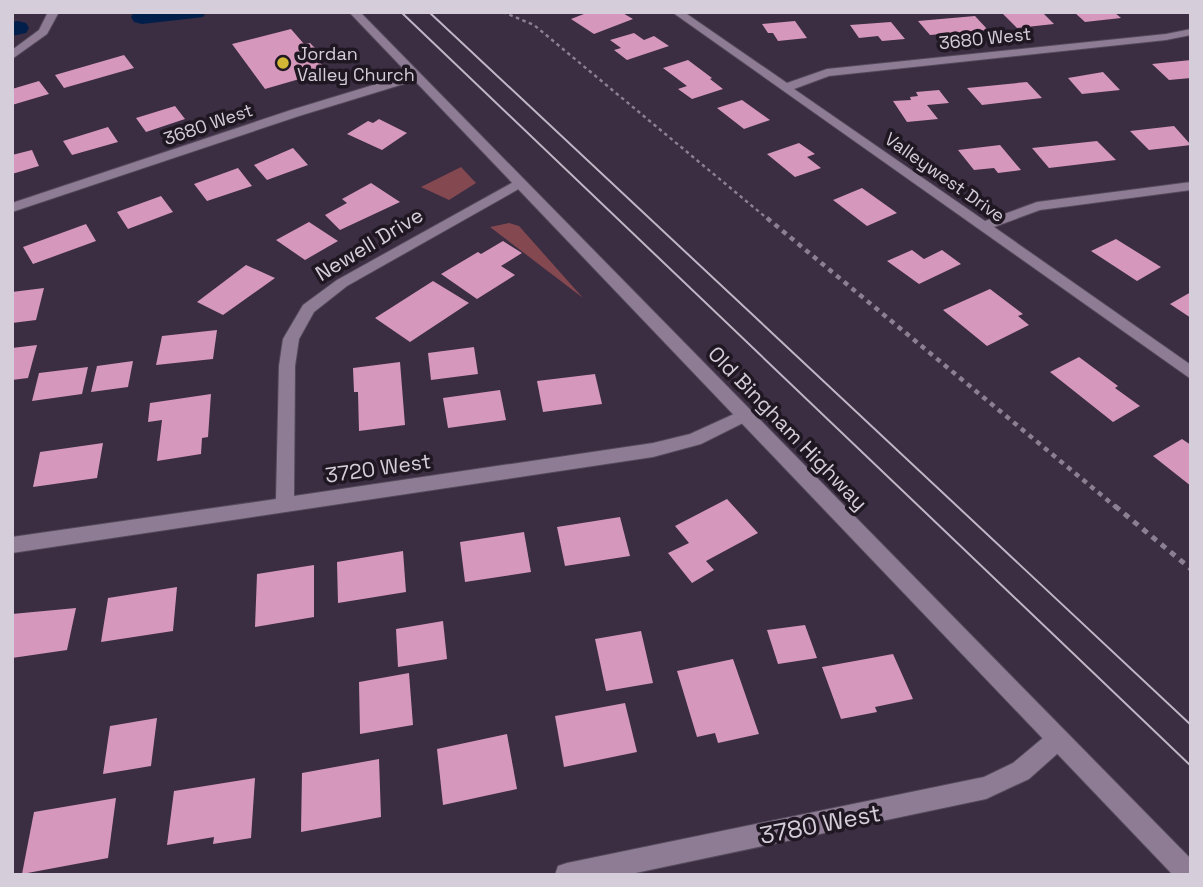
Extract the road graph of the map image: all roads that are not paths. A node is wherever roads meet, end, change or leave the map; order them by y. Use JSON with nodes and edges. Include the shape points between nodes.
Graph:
{"nodes":[{"id":1,"x":54,"y":12,"type":"edge"},
{"id":2,"x":354,"y":12,"type":"edge"},
{"id":3,"x":677,"y":12,"type":"edge"},
{"id":4,"x":1191,"y":32,"type":"edge"},
{"id":5,"x":12,"y":56,"type":"edge"},
{"id":6,"x":416,"y":76,"type":"junction"},
{"id":7,"x":785,"y":88,"type":"junction"},
{"id":8,"x":519,"y":183,"type":"junction"},
{"id":9,"x":1191,"y":186,"type":"edge"},
{"id":10,"x":12,"y":208,"type":"edge"},
{"id":11,"x":982,"y":227,"type":"junction"},
{"id":12,"x":1191,"y":373,"type":"edge"},
{"id":13,"x":745,"y":415,"type":"junction"},
{"id":14,"x":285,"y":504,"type":"junction"},
{"id":15,"x":12,"y":545,"type":"edge"},
{"id":16,"x":1058,"y":739,"type":"junction"},
{"id":17,"x":567,"y":875,"type":"edge"},
{"id":18,"x":1190,"y":875,"type":"edge"}],
"edges":[{"from":1,"to":5,"type":"street","via":[[43,32]]},
{"from":2,"to":6,"type":"street","name":"Old Bingham Highway"},
{"from":3,"to":7,"type":"street","name":"Valleywest Drive"},
{"from":4,"to":7,"type":"street","name":"3680 West","via":[[827,73]]},
{"from":6,"to":8,"type":"street","name":"Old Bingham Highway"},
{"from":6,"to":10,"type":"street","name":"3680 West"},
{"from":7,"to":11,"type":"street","name":"Valleywest Drive"},
{"from":8,"to":13,"type":"street","name":"Old Bingham Highway"},
{"from":8,"to":14,"type":"street","name":"Newell Drive","via":[[342,283],[308,309],[291,339],[287,366]]},
{"from":9,"to":11,"type":"street","via":[[1037,206]]},
{"from":11,"to":12,"type":"street","name":"Valleywest Drive"},
{"from":13,"to":14,"type":"street","name":"3720 West","via":[[695,439],[653,450]]},
{"from":13,"to":16,"type":"street","name":"Old Bingham Highway"},
{"from":14,"to":15,"type":"street","name":"3720 West"},
{"from":16,"to":17,"type":"street","name":"3780 West","via":[[1021,771],[986,788]]},
{"from":16,"to":18,"type":"street","name":"Old Bingham Highway"}]}
